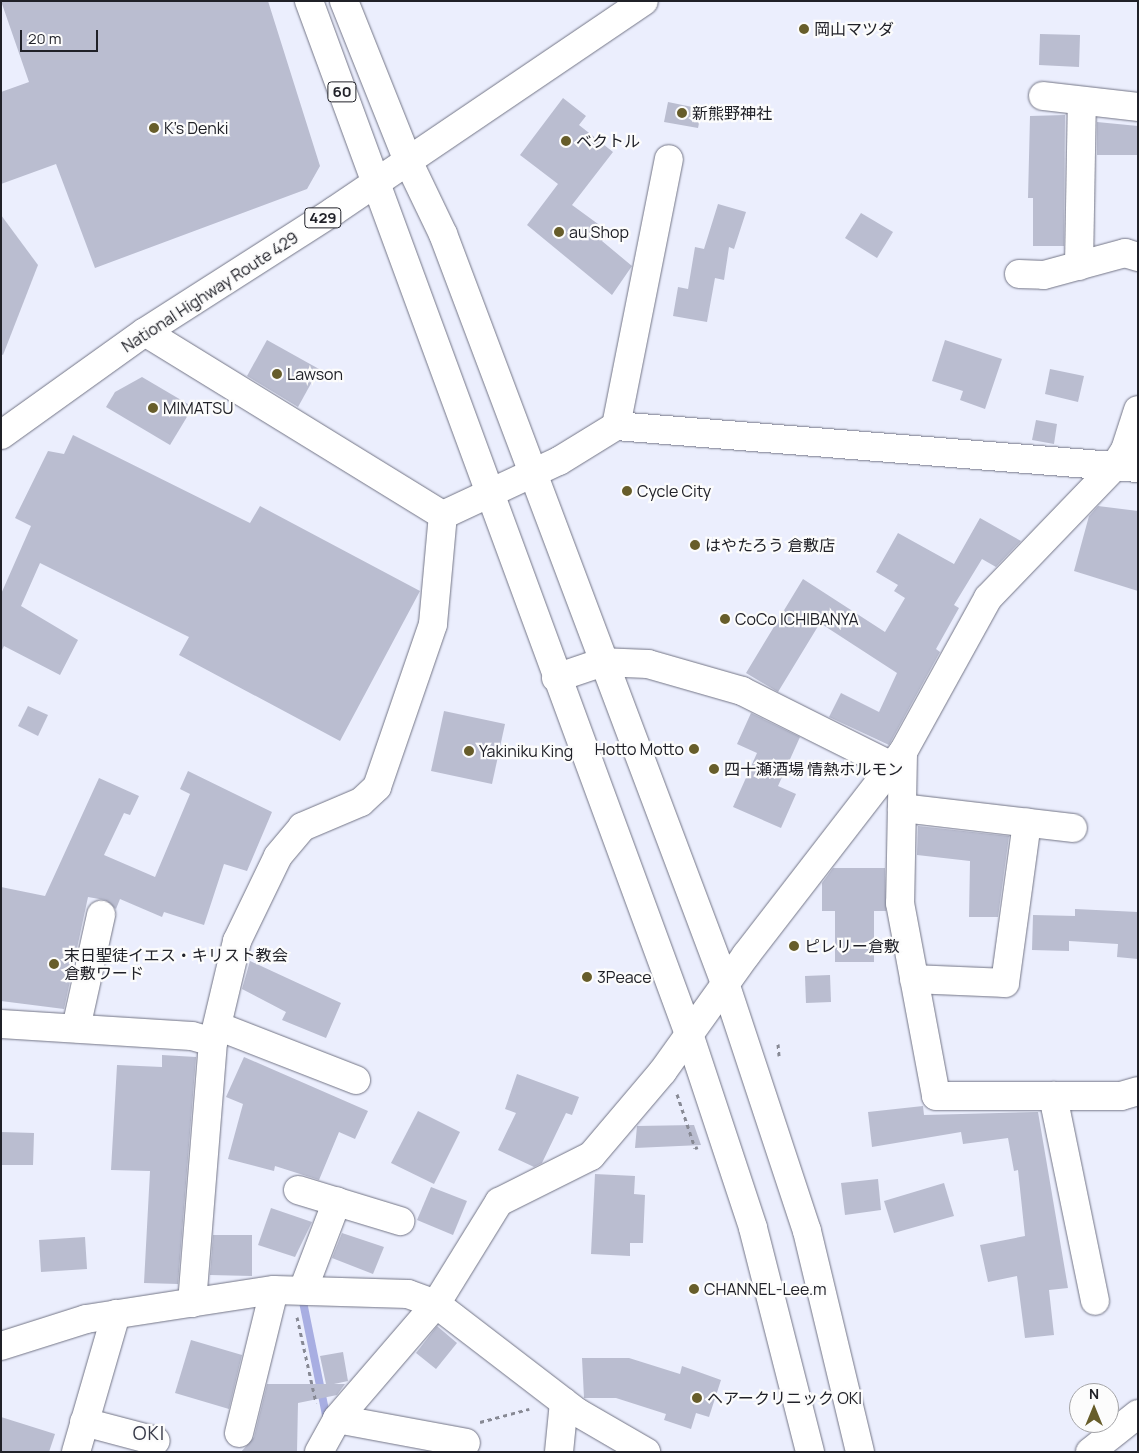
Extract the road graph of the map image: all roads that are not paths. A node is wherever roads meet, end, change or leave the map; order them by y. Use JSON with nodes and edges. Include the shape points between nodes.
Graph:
{"nodes":[{"id":1,"x":309,"y":1,"type":"edge"},
{"id":2,"x":344,"y":1,"type":"edge"},
{"id":3,"x":644,"y":1,"type":"edge"},
{"id":4,"x":1043,"y":96,"type":"dead end"},
{"id":5,"x":1082,"y":100,"type":"junction"},
{"id":6,"x":1138,"y":107,"type":"edge"},
{"id":7,"x":669,"y":159,"type":"dead end"},
{"id":8,"x":408,"y":161,"type":"junction"},
{"id":9,"x":376,"y":183,"type":"junction"},
{"id":10,"x":1138,"y":256,"type":"edge"},
{"id":11,"x":1079,"y":266,"type":"junction"},
{"id":12,"x":1019,"y":274,"type":"dead end"},
{"id":13,"x":145,"y":332,"type":"junction"},
{"id":14,"x":1138,"y":410,"type":"edge"},
{"id":15,"x":616,"y":426,"type":"junction"},
{"id":16,"x":1,"y":434,"type":"edge"},
{"id":17,"x":1126,"y":467,"type":"edge"},
{"id":18,"x":533,"y":474,"type":"junction"},
{"id":19,"x":487,"y":497,"type":"junction"},
{"id":20,"x":443,"y":515,"type":"junction"},
{"id":21,"x":603,"y":662,"type":"junction"},
{"id":22,"x":556,"y":678,"type":"junction"},
{"id":23,"x":898,"y":759,"type":"junction"},
{"id":24,"x":902,"y":808,"type":"junction"},
{"id":25,"x":1027,"y":823,"type":"junction"},
{"id":26,"x":1073,"y":828,"type":"dead end"},
{"id":27,"x":101,"y":915,"type":"dead end"},
{"id":28,"x":914,"y":979,"type":"junction"},
{"id":29,"x":725,"y":984,"type":"junction"},
{"id":30,"x":1,"y":1024,"type":"edge"},
{"id":31,"x":76,"y":1028,"type":"junction"},
{"id":32,"x":216,"y":1034,"type":"junction"},
{"id":33,"x":689,"y":1034,"type":"junction"},
{"id":34,"x":356,"y":1080,"type":"dead end"},
{"id":35,"x":1138,"y":1091,"type":"edge"},
{"id":36,"x":1052,"y":1096,"type":"junction"},
{"id":37,"x":298,"y":1190,"type":"dead end"},
{"id":38,"x":337,"y":1202,"type":"junction"},
{"id":39,"x":400,"y":1221,"type":"dead end"},
{"id":40,"x":289,"y":1290,"type":"junction"},
{"id":41,"x":193,"y":1293,"type":"junction"},
{"id":42,"x":1095,"y":1301,"type":"dead end"},
{"id":43,"x":436,"y":1304,"type":"junction"},
{"id":44,"x":116,"y":1314,"type":"junction"},
{"id":45,"x":1,"y":1346,"type":"edge"},
{"id":46,"x":564,"y":1402,"type":"junction"},
{"id":47,"x":1138,"y":1414,"type":"edge"},
{"id":48,"x":84,"y":1422,"type":"junction"},
{"id":49,"x":239,"y":1433,"type":"dead end"},
{"id":50,"x":328,"y":1436,"type":"edge"},
{"id":51,"x":156,"y":1441,"type":"dead end"},
{"id":52,"x":466,"y":1443,"type":"road end"},
{"id":53,"x":76,"y":1452,"type":"edge"},
{"id":54,"x":559,"y":1452,"type":"edge"},
{"id":55,"x":646,"y":1452,"type":"edge"},
{"id":56,"x":810,"y":1452,"type":"edge"},
{"id":57,"x":860,"y":1452,"type":"edge"},
{"id":58,"x":1090,"y":1452,"type":"edge"}],
"edges":[{"from":1,"to":9,"type":"main road","number":"60"},
{"from":2,"to":8,"type":"main road","number":"60"},
{"from":3,"to":8,"type":"main road","name":"National Highway Route 429","number":"429"},
{"from":4,"to":5,"type":"main road"},
{"from":5,"to":6,"type":"main road"},
{"from":5,"to":11,"type":"main road"},
{"from":7,"to":15,"type":"main road"},
{"from":8,"to":9,"type":"main road","name":"National Highway Route 429","number":"429"},
{"from":8,"to":18,"type":"main road","via":[[443,234]]},
{"from":9,"to":13,"type":"main road","name":"National Highway Route 429","number":"429"},
{"from":9,"to":19,"type":"main road"},
{"from":10,"to":11,"type":"main road","via":[[1125,253]]},
{"from":11,"to":12,"type":"main road","via":[[1044,275]]},
{"from":13,"to":16,"type":"main road","name":"National Highway Route 429","number":"429"},
{"from":13,"to":20,"type":"main road"},
{"from":14,"to":17,"type":"main road","via":[[1125,450]]},
{"from":15,"to":17,"type":"main road","via":[[958,450]]},
{"from":15,"to":18,"type":"main road"},
{"from":17,"to":23,"type":"main road","via":[[988,598]]},
{"from":18,"to":19,"type":"main road"},
{"from":18,"to":21,"type":"main road"},
{"from":19,"to":20,"type":"main road"},
{"from":19,"to":22,"type":"main road"},
{"from":20,"to":32,"type":"main road","via":[[433,624],[376,786],[361,802],[302,827],[278,856],[237,941]]},
{"from":21,"to":22,"type":"main road"},
{"from":21,"to":23,"type":"main road","via":[[648,664],[742,692]]},
{"from":21,"to":29,"type":"main road"},
{"from":22,"to":33,"type":"main road"},
{"from":23,"to":24,"type":"main road"},
{"from":23,"to":29,"type":"main road"},
{"from":24,"to":25,"type":"main road"},
{"from":24,"to":28,"type":"main road","via":[[900,903]]},
{"from":25,"to":26,"type":"main road"},
{"from":25,"to":28,"type":"main road","via":[[1005,983]]},
{"from":27,"to":31,"type":"main road"},
{"from":28,"to":36,"type":"main road","via":[[936,1096]]},
{"from":29,"to":33,"type":"main road"},
{"from":29,"to":57,"type":"main road","via":[[807,1231]]},
{"from":30,"to":31,"type":"main road"},
{"from":31,"to":32,"type":"main road","via":[[192,1036]]},
{"from":32,"to":34,"type":"main road"},
{"from":32,"to":41,"type":"main road"},
{"from":33,"to":43,"type":"main road","via":[[592,1156],[499,1202]]},
{"from":33,"to":56,"type":"main road","via":[[753,1228]]},
{"from":35,"to":36,"type":"main road","via":[[1120,1096]]},
{"from":36,"to":42,"type":"main road"},
{"from":37,"to":38,"type":"main road"},
{"from":38,"to":39,"type":"main road"},
{"from":38,"to":40,"type":"main road"},
{"from":40,"to":41,"type":"main road"},
{"from":40,"to":43,"type":"main road","via":[[408,1294]]},
{"from":40,"to":49,"type":"main road"},
{"from":41,"to":44,"type":"main road"},
{"from":43,"to":46,"type":"main road"},
{"from":43,"to":50,"type":"main road"},
{"from":44,"to":45,"type":"main road"},
{"from":44,"to":48,"type":"main road"},
{"from":46,"to":54,"type":"main road"},
{"from":46,"to":55,"type":"main road"},
{"from":47,"to":58,"type":"main road"},
{"from":48,"to":51,"type":"main road"},
{"from":48,"to":53,"type":"main road"},
{"from":50,"to":52,"type":"main road"}]}
